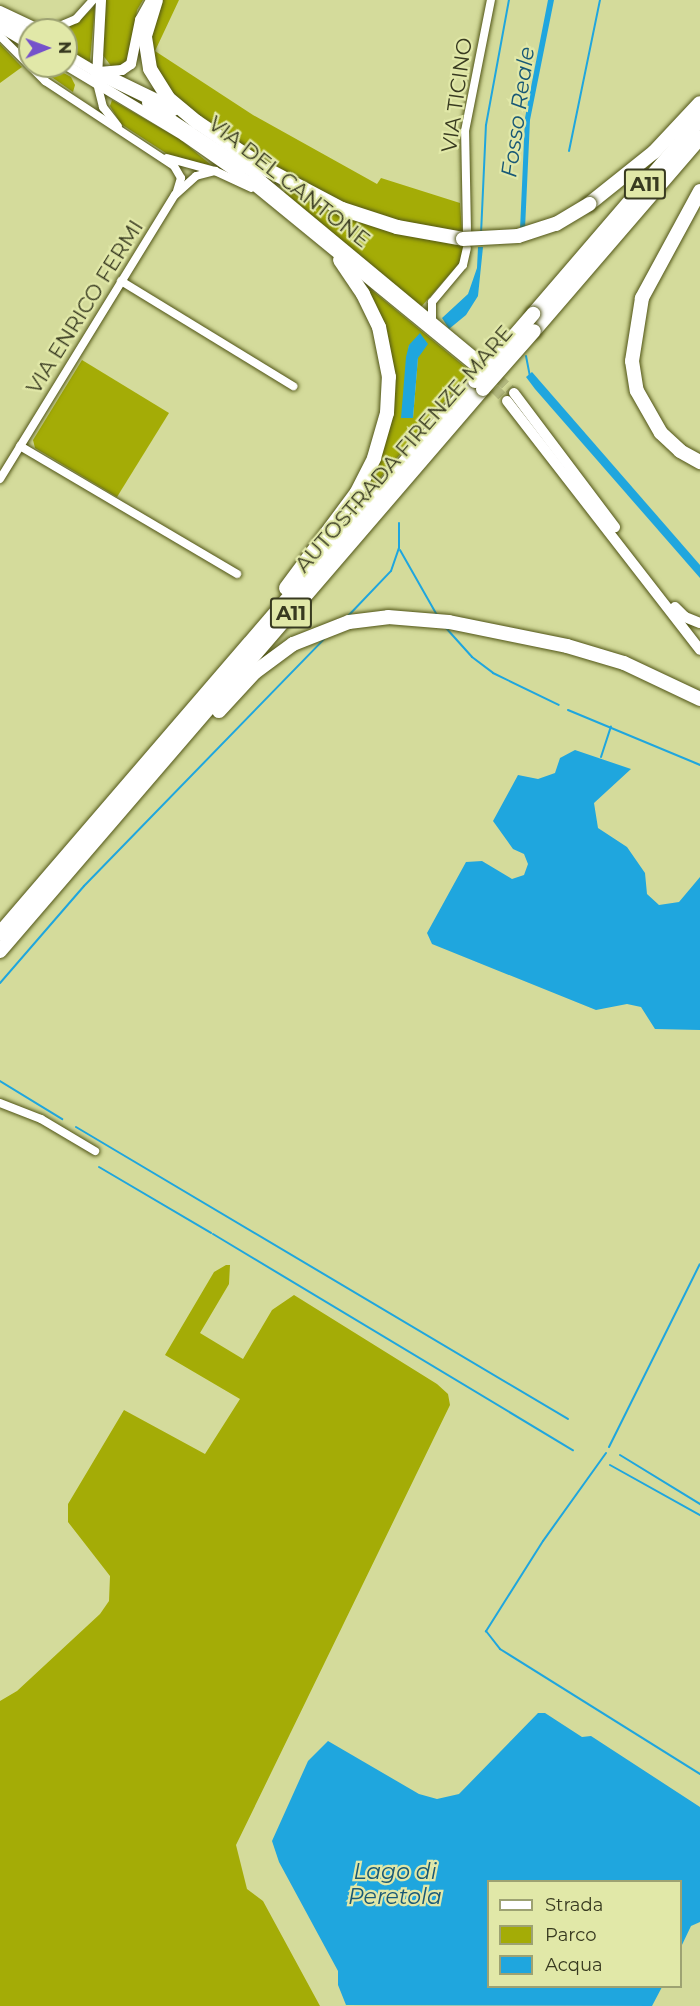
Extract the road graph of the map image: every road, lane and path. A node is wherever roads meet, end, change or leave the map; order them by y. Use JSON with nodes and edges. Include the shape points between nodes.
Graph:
{"nodes":[{"id":1,"x":93,"y":0,"type":"edge"},
{"id":2,"x":101,"y":0,"type":"edge"},
{"id":3,"x":153,"y":0,"type":"edge"},
{"id":4,"x":491,"y":0,"type":"edge"},
{"id":5,"x":0,"y":10,"type":"edge"},
{"id":6,"x":0,"y":18,"type":"edge"},
{"id":7,"x":0,"y":27,"type":"edge"},
{"id":8,"x":18,"y":28,"type":"edge"},
{"id":9,"x":0,"y":36,"type":"edge"},
{"id":10,"x":18,"y":38,"type":"edge"},
{"id":11,"x":78,"y":62,"type":"edge"},
{"id":12,"x":78,"y":72,"type":"edge"},
{"id":13,"x":99,"y":77,"type":"junction"},
{"id":14,"x":700,"y":103,"type":"edge"},
{"id":15,"x":700,"y":120,"type":"edge"},
{"id":16,"x":196,"y":122,"type":"junction"},
{"id":17,"x":122,"y":131,"type":"junction"},
{"id":18,"x":700,"y":138,"type":"edge"},
{"id":19,"x":158,"y":154,"type":"junction"},
{"id":20,"x":215,"y":171,"type":"junction"},
{"id":21,"x":700,"y":191,"type":"edge"},
{"id":22,"x":175,"y":195,"type":"junction"},
{"id":23,"x":268,"y":197,"type":"junction"},
{"id":24,"x":466,"y":239,"type":"junction"},
{"id":25,"x":340,"y":260,"type":"junction"},
{"id":26,"x":121,"y":281,"type":"junction"},
{"id":27,"x":434,"y":324,"type":"junction"},
{"id":28,"x":479,"y":385,"type":"junction"},
{"id":29,"x":293,"y":386,"type":"dead end"},
{"id":30,"x":20,"y":446,"type":"junction"},
{"id":31,"x":700,"y":462,"type":"edge"},
{"id":32,"x":0,"y":479,"type":"edge"},
{"id":33,"x":237,"y":574,"type":"dead end"},
{"id":34,"x":700,"y":623,"type":"edge"},
{"id":35,"x":700,"y":650,"type":"edge"},
{"id":36,"x":226,"y":671,"type":"junction"},
{"id":37,"x":700,"y":699,"type":"edge"},
{"id":38,"x":99,"y":836,"type":"junction"},
{"id":39,"x":0,"y":933,"type":"edge"},
{"id":40,"x":0,"y":951,"type":"edge"},
{"id":41,"x":0,"y":1103,"type":"edge"},
{"id":42,"x":95,"y":1151,"type":"dead end"}],
"edges":[{"from":1,"to":5,"type":"street","via":[[76,20],[55,28],[34,26]]},
{"from":2,"to":13,"type":"main road"},
{"from":3,"to":13,"type":"main road","via":[[140,20],[131,64]]},
{"from":3,"to":16,"type":"highway","via":[[145,37],[150,69],[164,93]]},
{"from":4,"to":24,"type":"street","name":"VIA TICINO","via":[[465,131]]},
{"from":6,"to":8,"type":"main road"},
{"from":7,"to":10,"type":"main road"},
{"from":9,"to":17,"type":"street","name":"VIA DEL CANTONE","via":[[45,81]]},
{"from":11,"to":13,"type":"main road","name":"VIA DEL CANTONE"},
{"from":12,"to":13,"type":"main road"},
{"from":13,"to":16,"type":"highway"},
{"from":13,"to":17,"type":"street","name":"VIA DEL CANTONE","via":[[104,109]]},
{"from":13,"to":23,"type":"main road","name":"VIA DEL CANTONE"},
{"from":13,"to":27,"type":"main road","name":"VIA DEL CANTONE","via":[[247,168]]},
{"from":14,"to":24,"type":"highway","bridge":true,"via":[[640,165],[556,224],[518,236]]},
{"from":15,"to":28,"type":"highway","name":"AUTOSTRADA FIRENZE-MARE","number":"A11","bridge":true,"via":[[532,314]]},
{"from":16,"to":24,"type":"highway","via":[[268,171],[342,209],[397,227]]},
{"from":17,"to":19,"type":"street","name":"VIA DEL CANTONE"},
{"from":18,"to":28,"type":"highway","name":"AUTOSTRADA FIRENZE-MARE","number":"A11","bridge":true,"via":[[534,331]]},
{"from":19,"to":20,"type":"street","name":"VIA DEL CANTONE"},
{"from":19,"to":22,"type":"street","name":"VIA DEL CANTONE","via":[[180,175]]},
{"from":20,"to":22,"type":"street","name":"VIA ENRICO FERMI","via":[[196,176]]},
{"from":20,"to":23,"type":"street","name":"VIA DEL CANTONE"},
{"from":21,"to":31,"type":"highway","via":[[642,298],[632,361],[637,391],[661,433]]},
{"from":22,"to":26,"type":"street","name":"VIA ENRICO FERMI"},
{"from":23,"to":25,"type":"main road","name":"VIA DEL CANTONE"},
{"from":24,"to":27,"type":"street","name":"VIA TICINO","via":[[463,265],[431,305],[429,313]]},
{"from":25,"to":27,"type":"main road","name":"VIA DEL CANTONE","via":[[474,362]]},
{"from":25,"to":36,"type":"highway","via":[[372,309],[382,338],[390,388],[384,427],[366,476],[346,509]]},
{"from":26,"to":29,"type":"street"},
{"from":26,"to":30,"type":"street","name":"VIA ENRICO FERMI"},
{"from":28,"to":36,"type":"highway","name":"AUTOSTRADA FIRENZE-MARE","number":"A11"},
{"from":28,"to":38,"type":"highway","name":"AUTOSTRADA FIRENZE-MARE","number":"A11"},
{"from":30,"to":32,"type":"street","name":"VIA ENRICO FERMI"},
{"from":30,"to":33,"type":"street"},
{"from":34,"to":35,"type":"main road","via":[[679,612],[511,397]]},
{"from":36,"to":39,"type":"highway","name":"AUTOSTRADA FIRENZE-MARE","number":"A11"},
{"from":37,"to":38,"type":"highway","via":[[624,663],[585,650],[449,622],[374,617],[293,644],[255,672]]},
{"from":38,"to":40,"type":"highway","name":"AUTOSTRADA FIRENZE-MARE","number":"A11"},
{"from":41,"to":42,"type":"street","via":[[41,1119]]}]}
